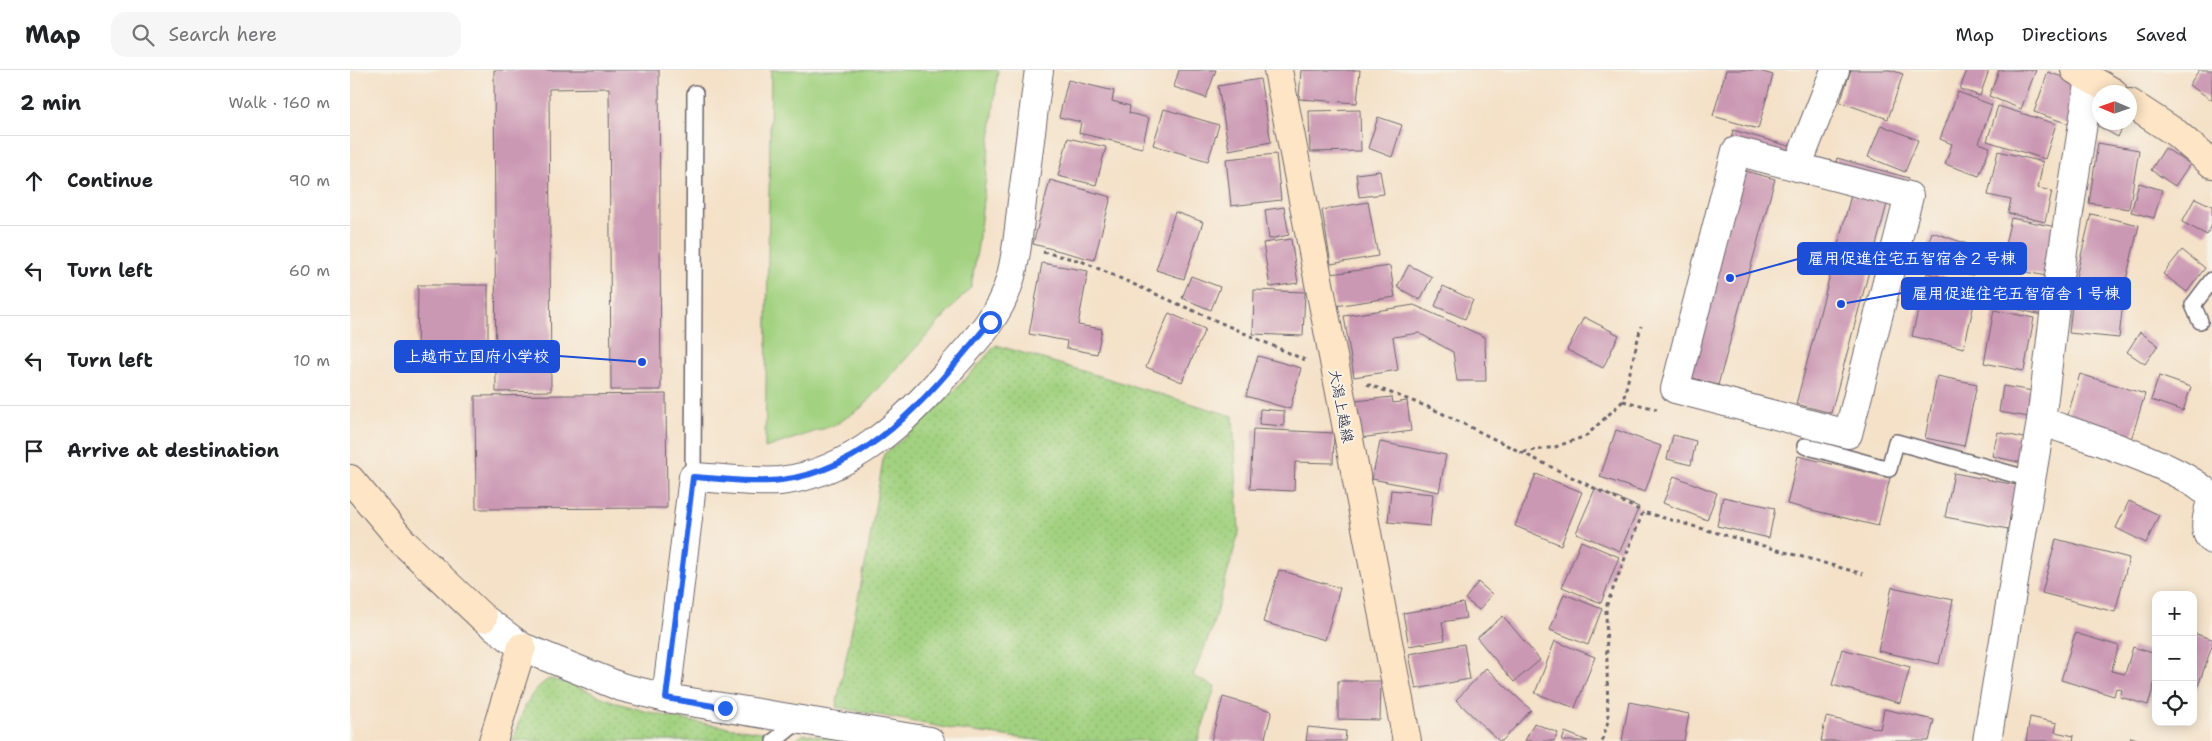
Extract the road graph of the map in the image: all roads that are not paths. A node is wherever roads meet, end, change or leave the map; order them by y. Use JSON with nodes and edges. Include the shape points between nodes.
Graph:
{"nodes":[{"id":1,"x":1039,"y":70,"type":"edge"},
{"id":2,"x":1278,"y":70,"type":"edge"},
{"id":3,"x":1835,"y":70,"type":"edge"},
{"id":4,"x":2083,"y":74,"type":"edge"},
{"id":5,"x":2101,"y":85,"type":"edge"},
{"id":6,"x":695,"y":93,"type":"dead end"},
{"id":7,"x":2137,"y":107,"type":"edge"},
{"id":8,"x":2212,"y":164,"type":"edge"},
{"id":9,"x":1797,"y":167,"type":"junction"},
{"id":10,"x":2212,"y":280,"type":"edge"},
{"id":11,"x":2200,"y":321,"type":"dead end"},
{"id":12,"x":2041,"y":421,"type":"junction"},
{"id":13,"x":1805,"y":446,"type":"dead end"},
{"id":14,"x":693,"y":477,"type":"junction"},
{"id":15,"x":350,"y":479,"type":"edge"},
{"id":16,"x":2030,"y":479,"type":"junction"},
{"id":17,"x":2212,"y":540,"type":"edge"},
{"id":18,"x":483,"y":618,"type":"joint"},
{"id":19,"x":522,"y":647,"type":"junction"},
{"id":20,"x":666,"y":698,"type":"junction"},
{"id":21,"x":800,"y":720,"type":"junction"},
{"id":22,"x":493,"y":741,"type":"edge"},
{"id":23,"x":774,"y":741,"type":"edge"},
{"id":24,"x":930,"y":741,"type":"edge"},
{"id":25,"x":1407,"y":741,"type":"edge"},
{"id":26,"x":1987,"y":741,"type":"edge"}],
"edges":[{"from":1,"to":14,"type":"street","via":[[1010,282],[990,322],[960,359],[896,428],[840,463],[780,481]]},
{"from":2,"to":25,"type":"main road","name":"大潟上越線"},
{"from":3,"to":9,"type":"street"},
{"from":4,"to":5,"type":"main road"},
{"from":4,"to":12,"type":"street"},
{"from":6,"to":14,"type":"lane"},
{"from":7,"to":8,"type":"main road","via":[[2176,132]]},
{"from":9,"to":9,"type":"street","via":[[1736,151],[1675,389],[1848,434],[1909,196]]},
{"from":10,"to":11,"type":"lane","via":[[2193,305]]},
{"from":12,"to":16,"type":"street"},
{"from":12,"to":17,"type":"street","via":[[2154,463],[2202,487],[2210,497],[2205,525]]},
{"from":13,"to":16,"type":"lane","via":[[1888,469],[1896,442]]},
{"from":14,"to":20,"type":"street"},
{"from":15,"to":18,"type":"main road","via":[[403,542]]},
{"from":16,"to":26,"type":"street"},
{"from":18,"to":19,"type":"street"},
{"from":19,"to":20,"type":"street","via":[[621,686]]},
{"from":19,"to":22,"type":"main road"},
{"from":20,"to":21,"type":"street"},
{"from":21,"to":23,"type":"lane"},
{"from":21,"to":24,"type":"street"}]}
